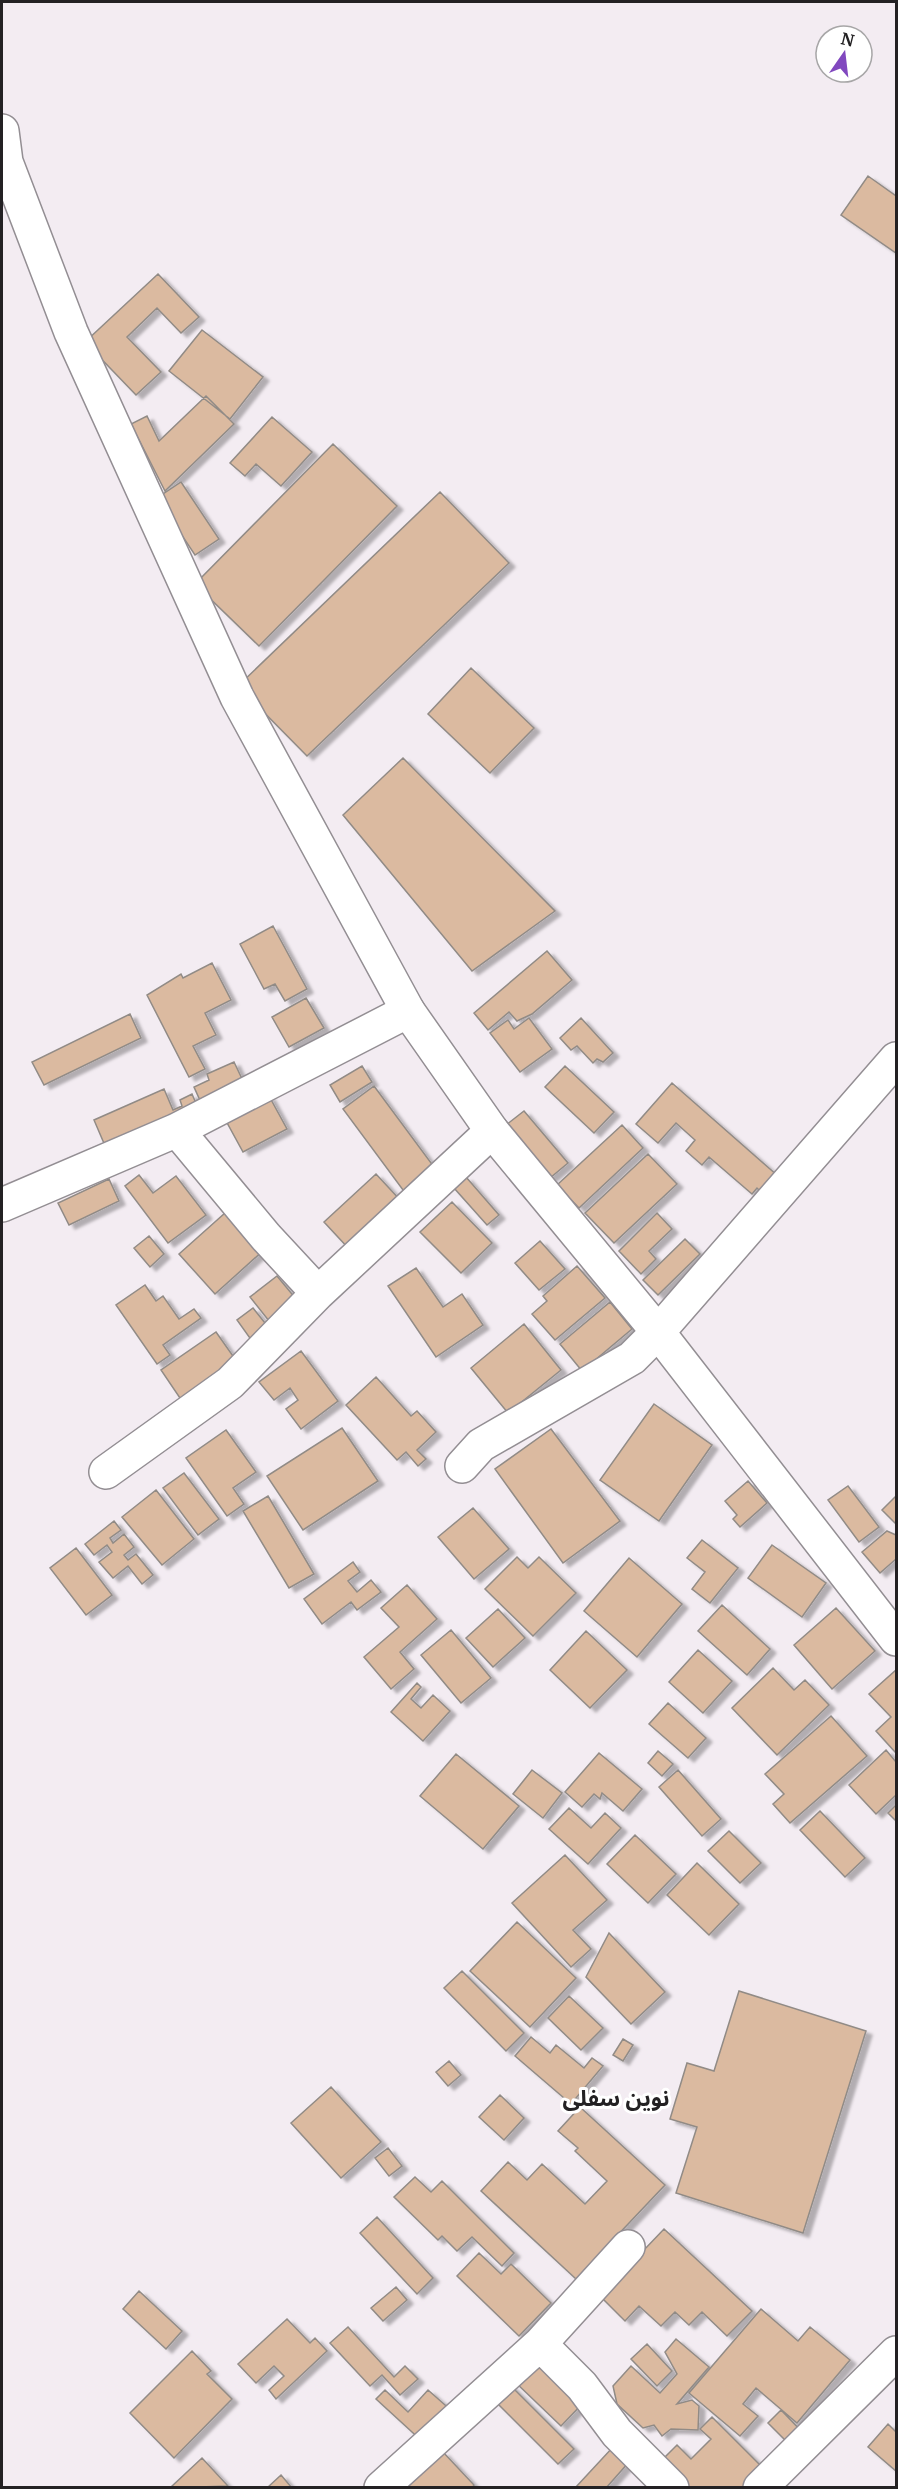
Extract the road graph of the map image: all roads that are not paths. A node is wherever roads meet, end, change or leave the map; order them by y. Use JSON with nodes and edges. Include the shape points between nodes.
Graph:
{"nodes":[{"id":1,"x":2,"y":131,"type":"edge"},
{"id":2,"x":408,"y":1011,"type":"junction"},
{"id":3,"x":897,"y":1059,"type":"edge"},
{"id":4,"x":177,"y":1131,"type":"junction"},
{"id":5,"x":492,"y":1131,"type":"junction"},
{"id":6,"x":2,"y":1205,"type":"edge"},
{"id":7,"x":318,"y":1293,"type":"junction"},
{"id":8,"x":658,"y":1332,"type":"junction"},
{"id":9,"x":462,"y":1466,"type":"dead end"},
{"id":10,"x":106,"y":1472,"type":"dead end"},
{"id":11,"x":897,"y":1639,"type":"edge"},
{"id":12,"x":628,"y":2247,"type":"dead end"},
{"id":13,"x":540,"y":2344,"type":"junction"},
{"id":14,"x":897,"y":2353,"type":"edge"},
{"id":15,"x":381,"y":2487,"type":"edge"},
{"id":16,"x":672,"y":2487,"type":"edge"},
{"id":17,"x":760,"y":2487,"type":"edge"}],
"edges":[{"from":1,"to":2,"type":"street","via":[[6,162],[72,332],[237,697]]},
{"from":2,"to":4,"type":"street"},
{"from":2,"to":5,"type":"street"},
{"from":3,"to":8,"type":"street"},
{"from":4,"to":6,"type":"street"},
{"from":4,"to":7,"type":"street"},
{"from":5,"to":7,"type":"street"},
{"from":5,"to":8,"type":"street"},
{"from":7,"to":10,"type":"street","via":[[230,1383]]},
{"from":8,"to":9,"type":"street","via":[[632,1358],[481,1445]]},
{"from":8,"to":11,"type":"street"},
{"from":12,"to":13,"type":"street"},
{"from":13,"to":15,"type":"street"},
{"from":13,"to":16,"type":"street","via":[[582,2386],[617,2433]]},
{"from":14,"to":17,"type":"street"}]}
